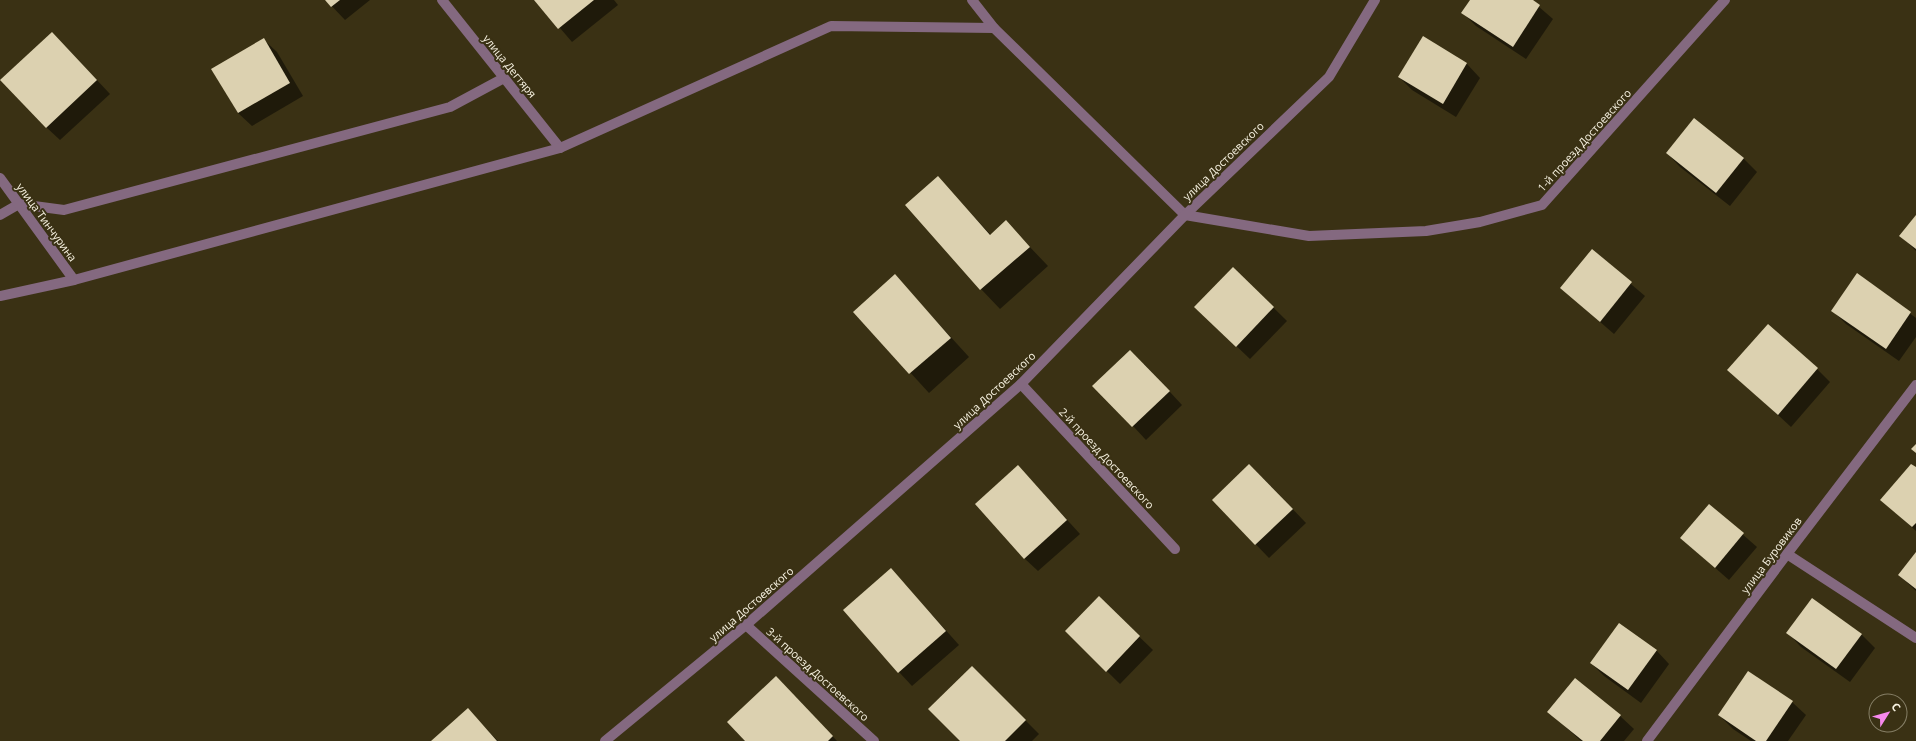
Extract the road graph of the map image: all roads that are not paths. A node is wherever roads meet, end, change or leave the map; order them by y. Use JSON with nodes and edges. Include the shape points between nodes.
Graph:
{"nodes":[{"id":1,"x":442,"y":0,"type":"edge"},
{"id":2,"x":972,"y":0,"type":"edge"},
{"id":3,"x":1376,"y":0,"type":"edge"},
{"id":4,"x":1725,"y":0,"type":"edge"},
{"id":5,"x":994,"y":28,"type":"junction"},
{"id":6,"x":504,"y":78,"type":"junction"},
{"id":7,"x":560,"y":148,"type":"junction"},
{"id":8,"x":0,"y":178,"type":"edge"},
{"id":9,"x":19,"y":204,"type":"junction"},
{"id":10,"x":0,"y":215,"type":"edge"},
{"id":11,"x":1184,"y":215,"type":"junction"},
{"id":12,"x":74,"y":280,"type":"junction"},
{"id":13,"x":0,"y":296,"type":"edge"},
{"id":14,"x":1022,"y":384,"type":"junction"},
{"id":15,"x":1916,"y":385,"type":"edge"},
{"id":16,"x":1175,"y":549,"type":"dead end"},
{"id":17,"x":1787,"y":554,"type":"junction"},
{"id":18,"x":746,"y":625,"type":"junction"},
{"id":19,"x":1916,"y":638,"type":"edge"},
{"id":20,"x":605,"y":741,"type":"edge"},
{"id":21,"x":874,"y":741,"type":"edge"},
{"id":22,"x":1647,"y":741,"type":"edge"}],
"edges":[{"from":1,"to":6,"type":"street","name":"улица Дегтяря"},
{"from":2,"to":5,"type":"street"},
{"from":3,"to":11,"type":"street","name":"улица Достоевского","via":[[1329,77]]},
{"from":4,"to":11,"type":"street","name":"1-й проезд Достоевского","via":[[1542,205],[1480,222],[1426,231],[1309,236]]},
{"from":5,"to":7,"type":"street","via":[[832,26]]},
{"from":5,"to":11,"type":"street"},
{"from":6,"to":7,"type":"street","name":"улица Дегтяря"},
{"from":6,"to":9,"type":"street","via":[[450,107],[64,210]]},
{"from":7,"to":12,"type":"street"},
{"from":8,"to":9,"type":"street","name":"улица Тинчурина"},
{"from":9,"to":10,"type":"street"},
{"from":9,"to":12,"type":"street","name":"улица Тинчурина"},
{"from":11,"to":14,"type":"street","name":"улица Достоевского"},
{"from":12,"to":13,"type":"street"},
{"from":14,"to":16,"type":"street","name":"2-й проезд Достоевского"},
{"from":14,"to":18,"type":"street","name":"улица Достоевского"},
{"from":15,"to":17,"type":"street","name":"улица Буровиков"},
{"from":17,"to":19,"type":"street"},
{"from":17,"to":22,"type":"street","name":"улица Буровиков"},
{"from":18,"to":20,"type":"street","name":"улица Достоевского"},
{"from":18,"to":21,"type":"street","name":"3-й проезд Достоевского"}]}
